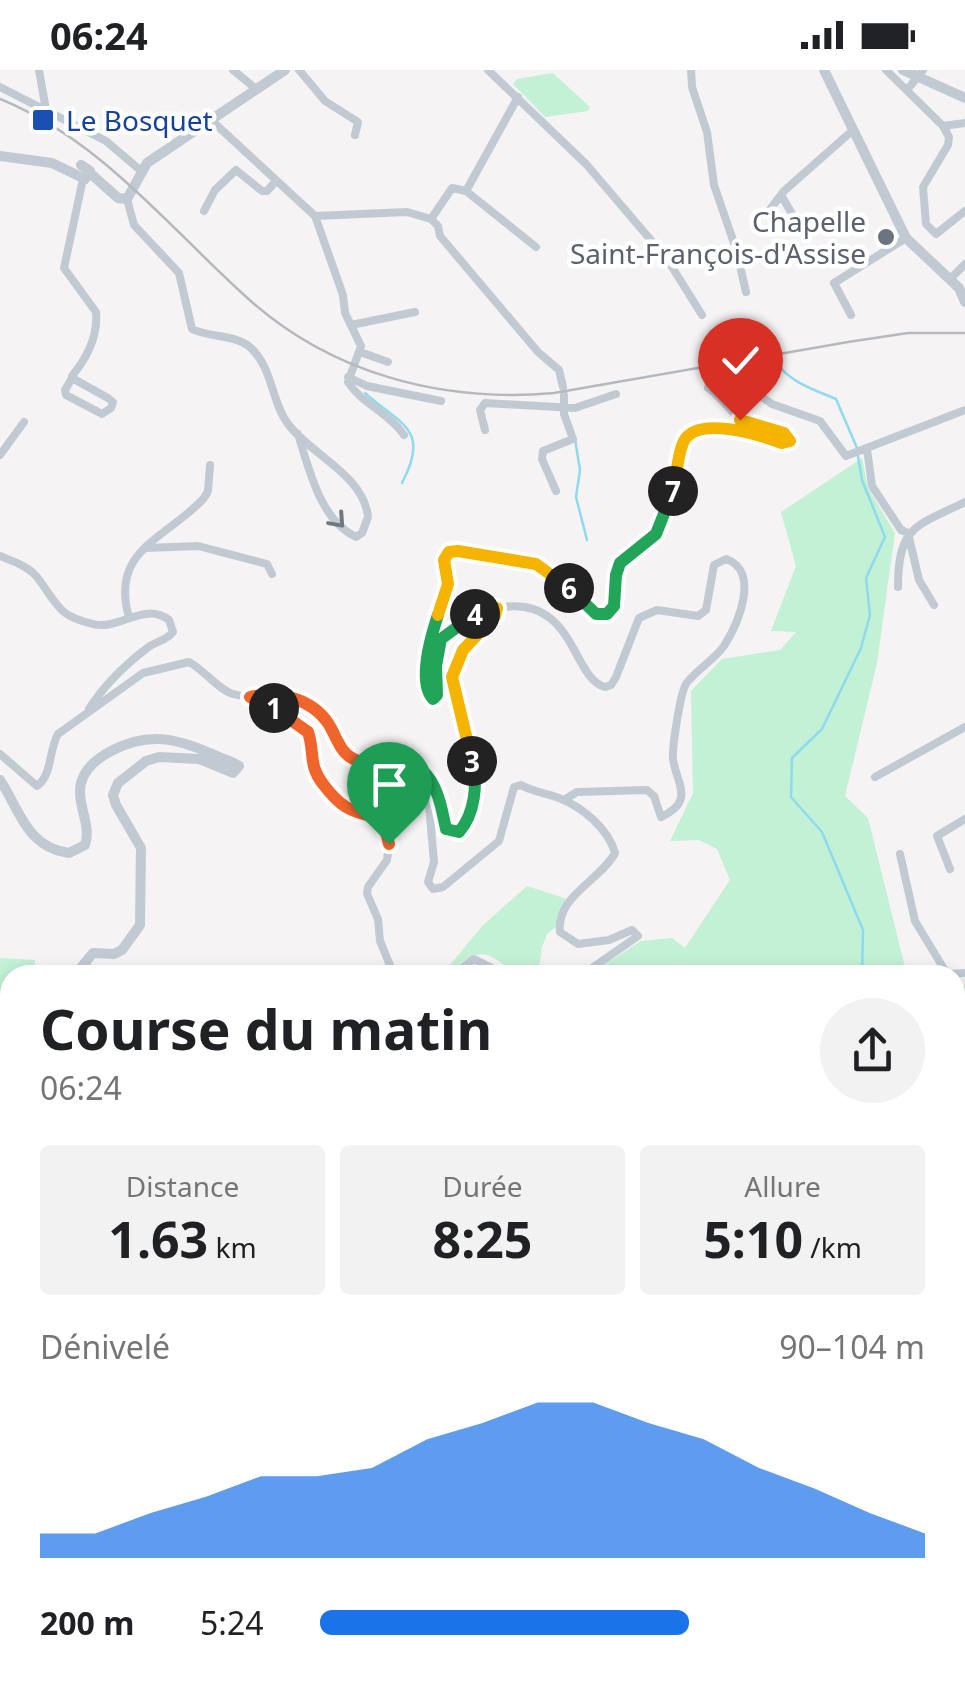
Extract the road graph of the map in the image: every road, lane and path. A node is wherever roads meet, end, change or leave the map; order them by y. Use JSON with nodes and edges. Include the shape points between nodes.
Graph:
{"nodes":[{"id":1,"x":39,"y":70,"type":"edge"},
{"id":2,"x":233,"y":70,"type":"edge"},
{"id":3,"x":285,"y":70,"type":"edge"},
{"id":4,"x":299,"y":70,"type":"edge"},
{"id":5,"x":488,"y":70,"type":"edge"},
{"id":6,"x":691,"y":70,"type":"edge"},
{"id":7,"x":886,"y":70,"type":"edge"},
{"id":8,"x":903,"y":70,"type":"edge"},
{"id":9,"x":826,"y":71,"type":"edge"},
{"id":10,"x":919,"y":73,"type":"edge"},
{"id":11,"x":0,"y":88,"type":"edge"},
{"id":12,"x":256,"y":89,"type":"junction"},
{"id":13,"x":907,"y":90,"type":"junction"},
{"id":14,"x":518,"y":97,"type":"junction"},
{"id":15,"x":965,"y":98,"type":"edge"},
{"id":16,"x":46,"y":110,"type":"junction"},
{"id":17,"x":211,"y":120,"type":"junction"},
{"id":18,"x":965,"y":123,"type":"edge"},
{"id":19,"x":943,"y":126,"type":"junction"},
{"id":20,"x":853,"y":130,"type":"junction"},
{"id":21,"x":355,"y":135,"type":"dead end"},
{"id":22,"x":0,"y":156,"type":"edge"},
{"id":23,"x":140,"y":170,"type":"junction"},
{"id":24,"x":82,"y":173,"type":"junction"},
{"id":25,"x":275,"y":182,"type":"junction"},
{"id":26,"x":466,"y":191,"type":"junction"},
{"id":27,"x":781,"y":195,"type":"junction"},
{"id":28,"x":127,"y":199,"type":"junction"},
{"id":29,"x":771,"y":208,"type":"dead end"},
{"id":30,"x":204,"y":211,"type":"dead end"},
{"id":31,"x":965,"y":211,"type":"edge"},
{"id":32,"x":315,"y":216,"type":"junction"},
{"id":33,"x":431,"y":219,"type":"junction"},
{"id":34,"x":805,"y":236,"type":"dead end"},
{"id":35,"x":906,"y":238,"type":"junction"},
{"id":36,"x":536,"y":247,"type":"dead end"},
{"id":37,"x":965,"y":264,"type":"edge"},
{"id":38,"x":950,"y":279,"type":"junction"},
{"id":39,"x":746,"y":292,"type":"dead end"},
{"id":40,"x":965,"y":302,"type":"edge"},
{"id":41,"x":416,"y":312,"type":"dead end"},
{"id":42,"x":702,"y":315,"type":"dead end"},
{"id":43,"x":851,"y":315,"type":"dead end"},
{"id":44,"x":351,"y":325,"type":"junction"},
{"id":45,"x":360,"y":352,"type":"junction"},
{"id":46,"x":388,"y":362,"type":"dead end"},
{"id":47,"x":348,"y":376,"type":"junction"},
{"id":48,"x":72,"y":378,"type":"junction"},
{"id":49,"x":616,"y":394,"type":"dead end"},
{"id":50,"x":441,"y":401,"type":"dead end"},
{"id":51,"x":565,"y":406,"type":"junction"},
{"id":52,"x":965,"y":410,"type":"edge"},
{"id":53,"x":24,"y":422,"type":"dead end"},
{"id":54,"x":485,"y":430,"type":"dead end"},
{"id":55,"x":298,"y":434,"type":"junction"},
{"id":56,"x":404,"y":435,"type":"dead end"},
{"id":57,"x":861,"y":452,"type":"junction"},
{"id":58,"x":0,"y":455,"type":"edge"},
{"id":59,"x":210,"y":465,"type":"dead end"},
{"id":60,"x":556,"y":491,"type":"dead end"},
{"id":61,"x":965,"y":502,"type":"edge"},
{"id":62,"x":908,"y":534,"type":"junction"},
{"id":63,"x":145,"y":548,"type":"junction"},
{"id":64,"x":0,"y":556,"type":"edge"},
{"id":65,"x":272,"y":574,"type":"dead end"},
{"id":66,"x":898,"y":586,"type":"dead end"},
{"id":67,"x":934,"y":605,"type":"dead end"},
{"id":68,"x":497,"y":608,"type":"junction"},
{"id":69,"x":129,"y":616,"type":"junction"},
{"id":70,"x":250,"y":697,"type":"junction"},
{"id":71,"x":88,"y":712,"type":"junction"},
{"id":72,"x":965,"y":727,"type":"edge"},
{"id":73,"x":0,"y":754,"type":"edge"},
{"id":74,"x":875,"y":777,"type":"dead end"},
{"id":75,"x":0,"y":780,"type":"edge"},
{"id":76,"x":433,"y":783,"type":"junction"},
{"id":77,"x":564,"y":800,"type":"junction"},
{"id":78,"x":965,"y":820,"type":"edge"},
{"id":79,"x":900,"y":854,"type":"dead end"},
{"id":80,"x":950,"y":869,"type":"dead end"},
{"id":81,"x":486,"y":963,"type":"joint"},
{"id":82,"x":83,"y":965,"type":"edge"},
{"id":83,"x":390,"y":965,"type":"edge"},
{"id":84,"x":467,"y":965,"type":"edge"},
{"id":85,"x":489,"y":965,"type":"edge"},
{"id":86,"x":596,"y":965,"type":"edge"},
{"id":87,"x":941,"y":965,"type":"edge"}],
"edges":[{"from":1,"to":16,"type":"street"},
{"from":2,"to":12,"type":"street"},
{"from":3,"to":12,"type":"street"},
{"from":4,"to":21,"type":"street","via":[[325,101],[358,122]]},
{"from":5,"to":14,"type":"street"},
{"from":6,"to":39,"type":"street","via":[[714,185]]},
{"from":7,"to":13,"type":"street"},
{"from":8,"to":10,"type":"street"},
{"from":9,"to":20,"type":"street"},
{"from":10,"to":13,"type":"street"},
{"from":10,"to":15,"type":"street"},
{"from":11,"to":16,"type":"street"},
{"from":12,"to":17,"type":"street"},
{"from":13,"to":19,"type":"street"},
{"from":14,"to":26,"type":"street"},
{"from":14,"to":42,"type":"street","via":[[668,259]]},
{"from":16,"to":23,"type":"street"},
{"from":17,"to":23,"type":"street"},
{"from":17,"to":25,"type":"street"},
{"from":18,"to":19,"type":"street"},
{"from":19,"to":31,"type":"street","via":[[948,145],[923,187],[926,224],[936,234]]},
{"from":20,"to":27,"type":"street"},
{"from":20,"to":35,"type":"street"},
{"from":22,"to":24,"type":"street"},
{"from":23,"to":28,"type":"street"},
{"from":24,"to":28,"type":"street"},
{"from":24,"to":48,"type":"street","via":[[64,268],[96,320],[87,358]]},
{"from":25,"to":30,"type":"street","via":[[262,191],[236,170]]},
{"from":25,"to":32,"type":"street"},
{"from":26,"to":33,"type":"street","via":[[452,188]]},
{"from":26,"to":36,"type":"street"},
{"from":27,"to":29,"type":"street"},
{"from":27,"to":34,"type":"street"},
{"from":28,"to":55,"type":"street","via":[[134,226],[180,274],[192,329],[251,348]]},
{"from":32,"to":33,"type":"street","via":[[408,212]]},
{"from":32,"to":44,"type":"street"},
{"from":33,"to":51,"type":"street","via":[[559,370]]},
{"from":35,"to":38,"type":"street"},
{"from":35,"to":43,"type":"street","via":[[834,283]]},
{"from":37,"to":38,"type":"street"},
{"from":38,"to":40,"type":"street"},
{"from":41,"to":44,"type":"street"},
{"from":44,"to":45,"type":"street"},
{"from":45,"to":46,"type":"street"},
{"from":45,"to":47,"type":"street"},
{"from":47,"to":50,"type":"street"},
{"from":47,"to":56,"type":"street","via":[[352,389]]},
{"from":48,"to":48,"type":"street","via":[[66,395],[102,414],[111,408],[108,398]]},
{"from":49,"to":51,"type":"street"},
{"from":51,"to":54,"type":"street","via":[[485,403]]},
{"from":51,"to":60,"type":"street","via":[[572,442],[543,451],[542,458]]},
{"from":52,"to":57,"type":"street"},
{"from":53,"to":58,"type":"street"},
{"from":55,"to":55,"type":"street","one_way":true,"via":[[322,502],[344,529],[362,534],[365,504]]},
{"from":57,"to":62,"type":"street","via":[[872,486]]},
{"from":57,"to":68,"type":"street","via":[[846,456],[820,421],[772,404],[736,379],[716,380],[708,388],[740,420],[784,433],[790,441],[715,427],[686,438],[656,534],[620,563],[607,614],[596,614],[536,564],[449,552],[446,596],[427,648],[430,698],[437,695],[441,639],[484,608]]},
{"from":59,"to":63,"type":"street","via":[[204,498]]},
{"from":61,"to":62,"type":"street"},
{"from":62,"to":66,"type":"street","via":[[898,558]]},
{"from":62,"to":67,"type":"street","via":[[919,580]]},
{"from":63,"to":65,"type":"street","via":[[198,546],[267,564]]},
{"from":63,"to":69,"type":"street","via":[[124,582]]},
{"from":64,"to":69,"type":"street","via":[[32,572],[49,599],[72,617],[106,627]]},
{"from":68,"to":76,"type":"street","via":[[463,650],[452,677],[476,777],[468,822],[459,832],[446,829]]},
{"from":68,"to":77,"type":"street","via":[[530,608],[561,626],[594,681],[605,687],[616,678],[639,618],[658,610],[698,616],[706,610],[714,565],[726,558],[742,572],[746,593],[723,647],[686,685],[678,710],[672,756],[682,782],[680,799],[660,816],[647,790],[577,792]]},
{"from":69,"to":71,"type":"street","via":[[163,615],[173,632],[150,644]]},
{"from":70,"to":71,"type":"street","via":[[225,692],[189,662],[143,673]]},
{"from":70,"to":76,"type":"street","via":[[280,694],[300,702],[318,712],[355,760],[399,754]]},
{"from":70,"to":83,"type":"street","via":[[308,732],[311,763],[344,806],[375,814],[385,824],[387,860],[367,894]]},
{"from":71,"to":73,"type":"street","via":[[58,734],[46,778],[37,786]]},
{"from":72,"to":74,"type":"street"},
{"from":75,"to":82,"type":"street","via":[[20,822],[69,853],[88,838],[80,796],[88,769],[128,742],[156,736],[186,742],[238,766],[234,773],[198,759],[159,758],[146,760],[118,783],[116,806],[141,848],[140,925],[122,950],[93,952]]},
{"from":76,"to":77,"type":"street","via":[[433,889],[449,887],[499,842],[514,787]]},
{"from":77,"to":86,"type":"street","via":[[584,811],[615,853],[571,898],[560,932],[578,944],[632,930],[638,936]]},
{"from":78,"to":80,"type":"street","via":[[937,836]]},
{"from":79,"to":87,"type":"street","via":[[915,921]]},
{"from":81,"to":84,"type":"street"},
{"from":81,"to":85,"type":"street"}]}
